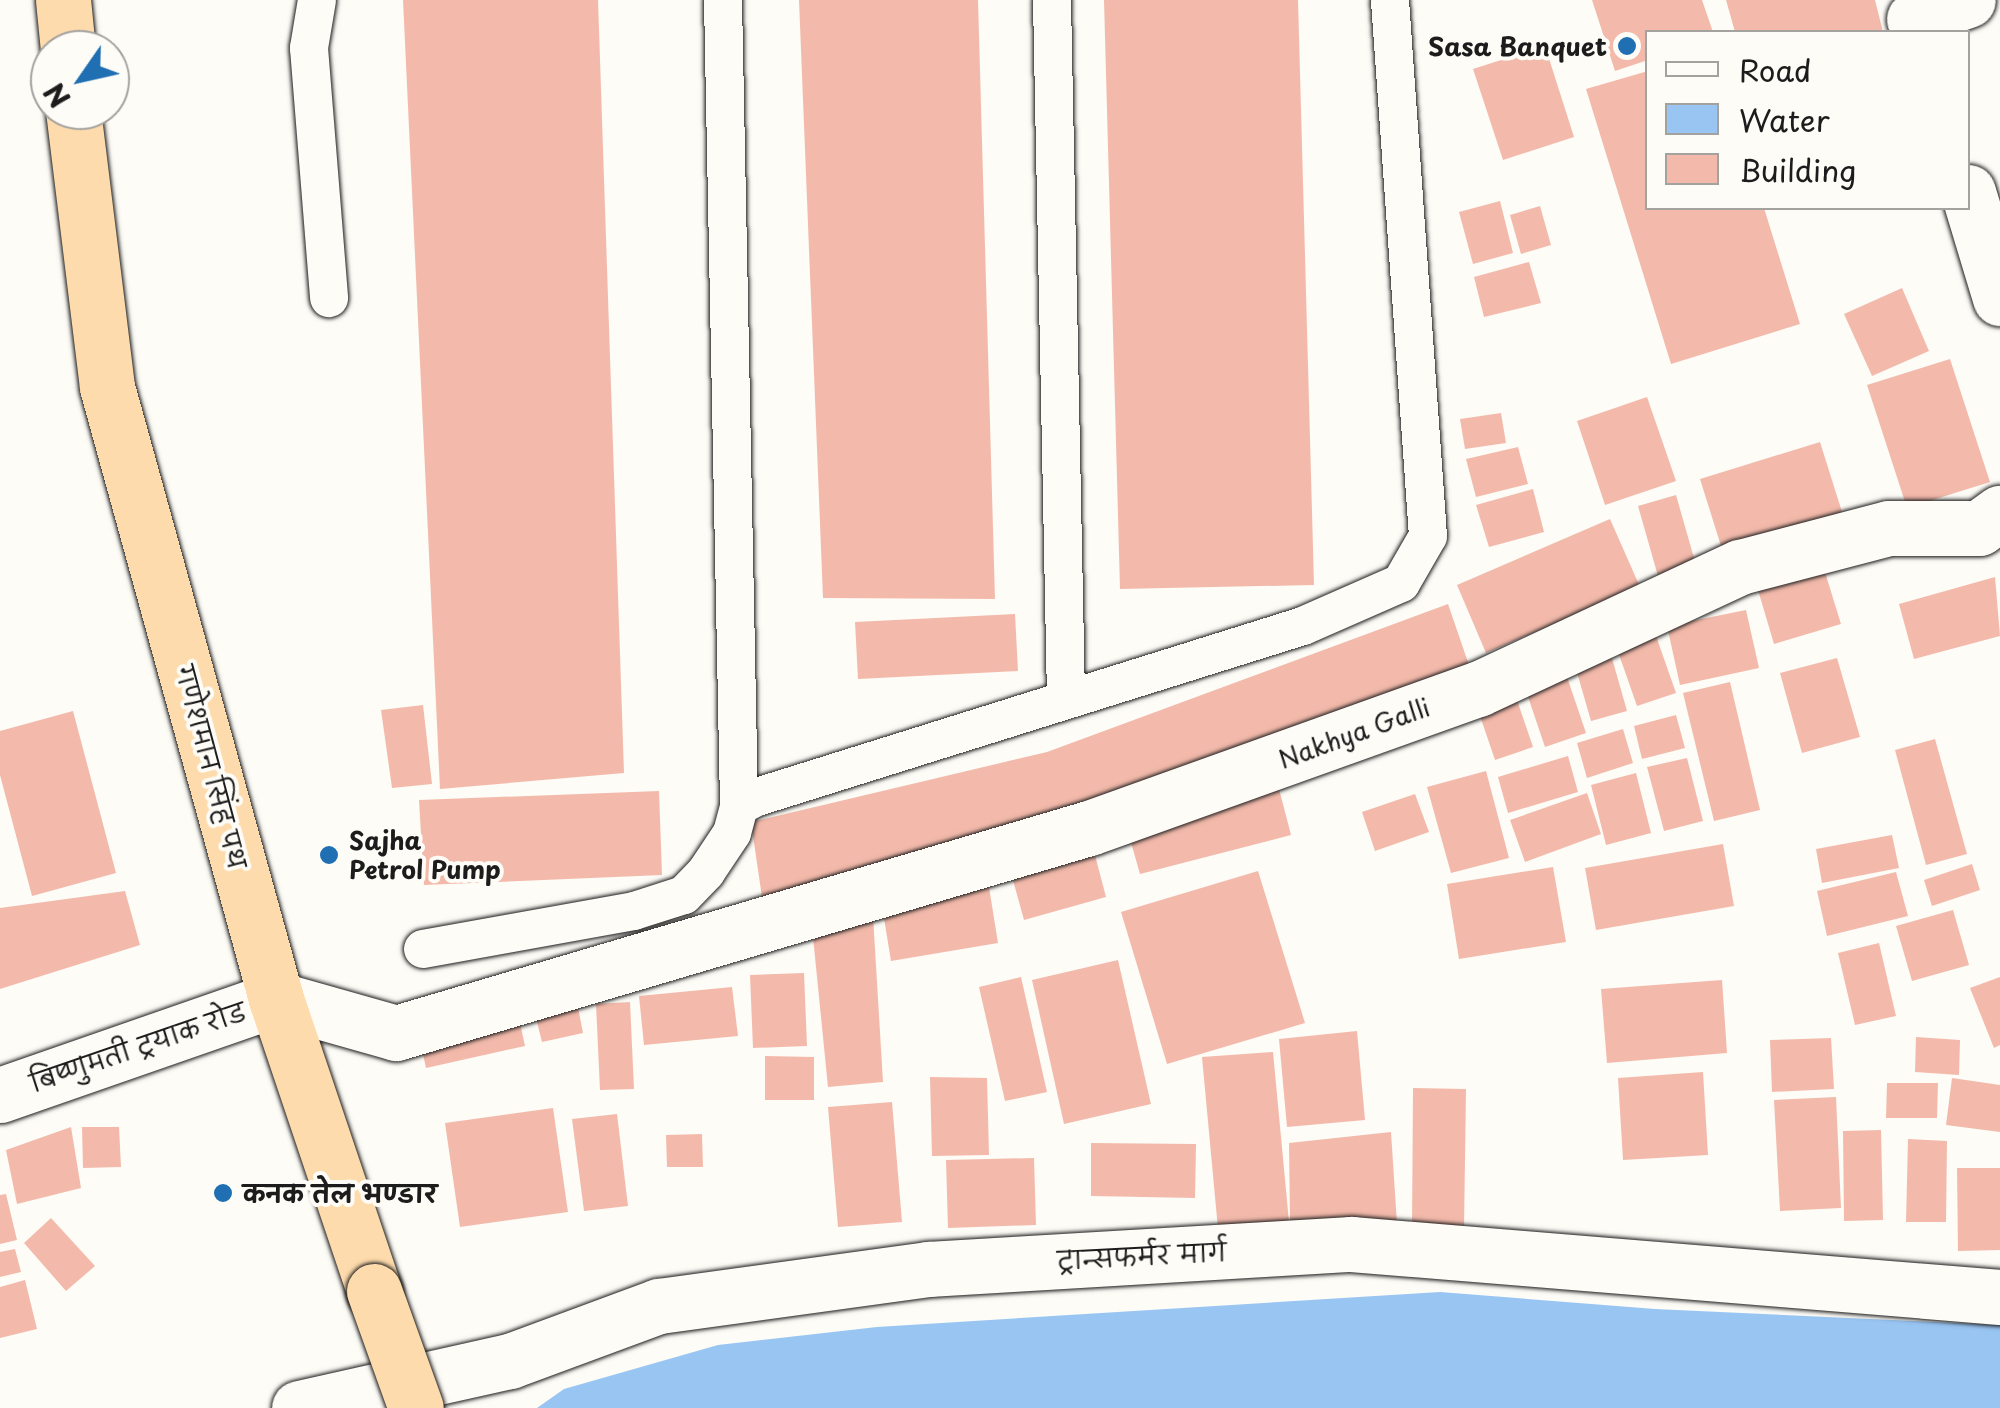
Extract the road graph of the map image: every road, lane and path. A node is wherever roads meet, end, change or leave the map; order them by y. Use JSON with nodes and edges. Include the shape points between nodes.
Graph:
{"nodes":[{"id":1,"x":63,"y":0,"type":"edge"},
{"id":2,"x":318,"y":0,"type":"edge"},
{"id":3,"x":724,"y":0,"type":"edge"},
{"id":4,"x":1052,"y":0,"type":"edge"},
{"id":5,"x":1390,"y":0,"type":"edge"},
{"id":6,"x":1968,"y":0,"type":"edge"},
{"id":7,"x":1914,"y":17,"type":"edge"},
{"id":8,"x":66,"y":30,"type":"edge"},
{"id":9,"x":76,"y":130,"type":"edge"},
{"id":10,"x":1970,"y":199,"type":"edge"},
{"id":11,"x":329,"y":298,"type":"dead end"},
{"id":12,"x":2000,"y":298,"type":"edge"},
{"id":13,"x":2000,"y":513,"type":"edge"},
{"id":14,"x":1066,"y":696,"type":"junction"},
{"id":15,"x":739,"y":806,"type":"junction"},
{"id":16,"x":423,"y":950,"type":"dead end"},
{"id":17,"x":276,"y":999,"type":"junction"},
{"id":18,"x":3,"y":1091,"type":"edge"},
{"id":19,"x":2000,"y":1297,"type":"edge"},
{"id":20,"x":298,"y":1408,"type":"edge"},
{"id":21,"x":416,"y":1408,"type":"edge"}],
"edges":[{"from":1,"to":8,"type":"highway"},
{"from":2,"to":11,"type":"lane","via":[[310,48]]},
{"from":3,"to":15,"type":"lane"},
{"from":4,"to":14,"type":"lane"},
{"from":5,"to":14,"type":"lane","via":[[1428,536],[1401,583],[1303,626]]},
{"from":6,"to":7,"type":"street"},
{"from":9,"to":17,"type":"highway","name":"गणेशमान सिंह पथ","via":[[107,387]]},
{"from":10,"to":12,"type":"street"},
{"from":13,"to":17,"type":"street","name":"Nakhya Galli","via":[[1978,528],[1888,528],[1740,567],[1460,696],[1089,828],[396,1033]]},
{"from":14,"to":15,"type":"lane"},
{"from":15,"to":16,"type":"lane","via":[[732,832],[684,895],[634,911]]},
{"from":17,"to":18,"type":"street","name":"बिष्णुमती ट्रयाक रोड"},
{"from":17,"to":21,"type":"highway","name":"गणेशमान सिंह पथ","bridge":true},
{"from":19,"to":20,"type":"street","name":"ट्रान्सफर्मर मार्ग","via":[[1351,1244],[928,1268],[660,1306],[510,1362]]}]}
